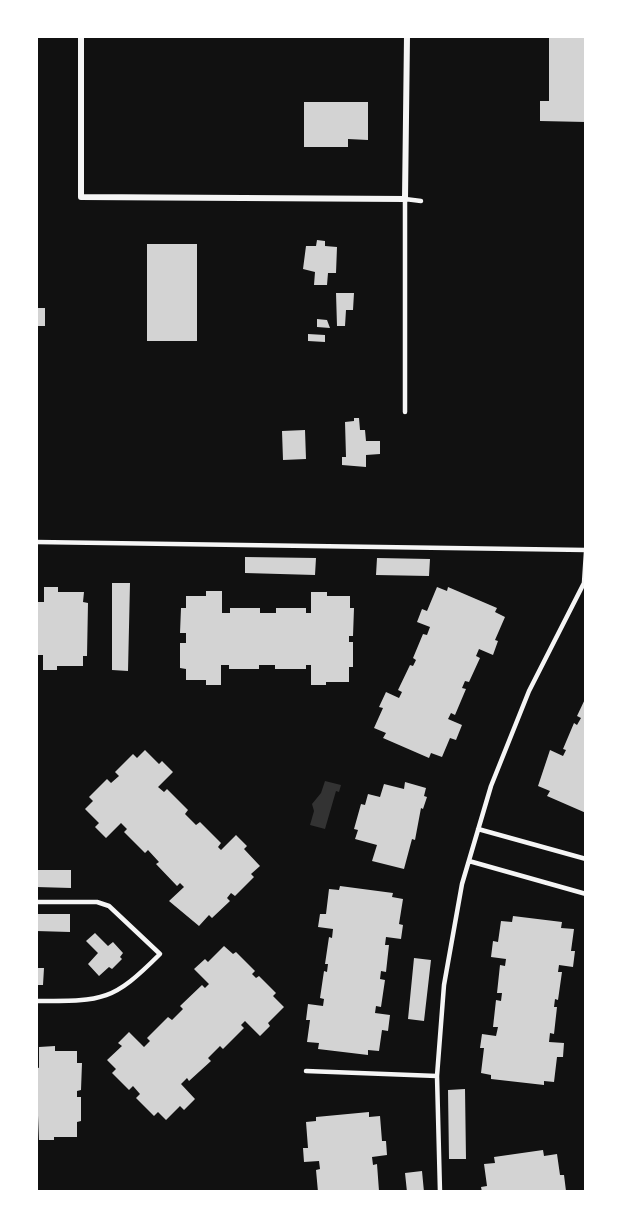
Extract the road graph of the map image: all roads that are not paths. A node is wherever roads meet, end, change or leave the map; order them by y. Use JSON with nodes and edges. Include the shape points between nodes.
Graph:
{"nodes":[{"id":1,"x":81,"y":36,"type":"edge"},
{"id":2,"x":407,"y":36,"type":"edge"},
{"id":3,"x":405,"y":199,"type":"junction"},
{"id":4,"x":421,"y":201,"type":"dead end"},
{"id":5,"x":405,"y":412,"type":"dead end"},
{"id":6,"x":36,"y":542,"type":"edge"},
{"id":7,"x":586,"y":551,"type":"edge"},
{"id":8,"x":478,"y":829,"type":"junction"},
{"id":9,"x":586,"y":859,"type":"edge"},
{"id":10,"x":469,"y":861,"type":"junction"},
{"id":11,"x":586,"y":894,"type":"edge"},
{"id":12,"x":36,"y":902,"type":"edge"},
{"id":13,"x":36,"y":1001,"type":"edge"},
{"id":14,"x":306,"y":1071,"type":"dead end"},
{"id":15,"x":437,"y":1076,"type":"junction"},
{"id":16,"x":440,"y":1192,"type":"edge"}],
"edges":[{"from":1,"to":3,"type":"street","via":[[81,197]]},
{"from":2,"to":3,"type":"street"},
{"from":3,"to":4,"type":"lane"},
{"from":3,"to":5,"type":"lane"},
{"from":6,"to":7,"type":"lane"},
{"from":7,"to":8,"type":"lane","via":[[584,583],[529,691]]},
{"from":8,"to":9,"type":"lane"},
{"from":8,"to":10,"type":"lane"},
{"from":10,"to":11,"type":"lane"},
{"from":10,"to":15,"type":"lane","via":[[444,985]]},
{"from":12,"to":13,"type":"lane","via":[[98,902],[109,906],[160,954],[133,981],[109,996]]},
{"from":14,"to":15,"type":"lane"},
{"from":15,"to":16,"type":"lane"}]}
